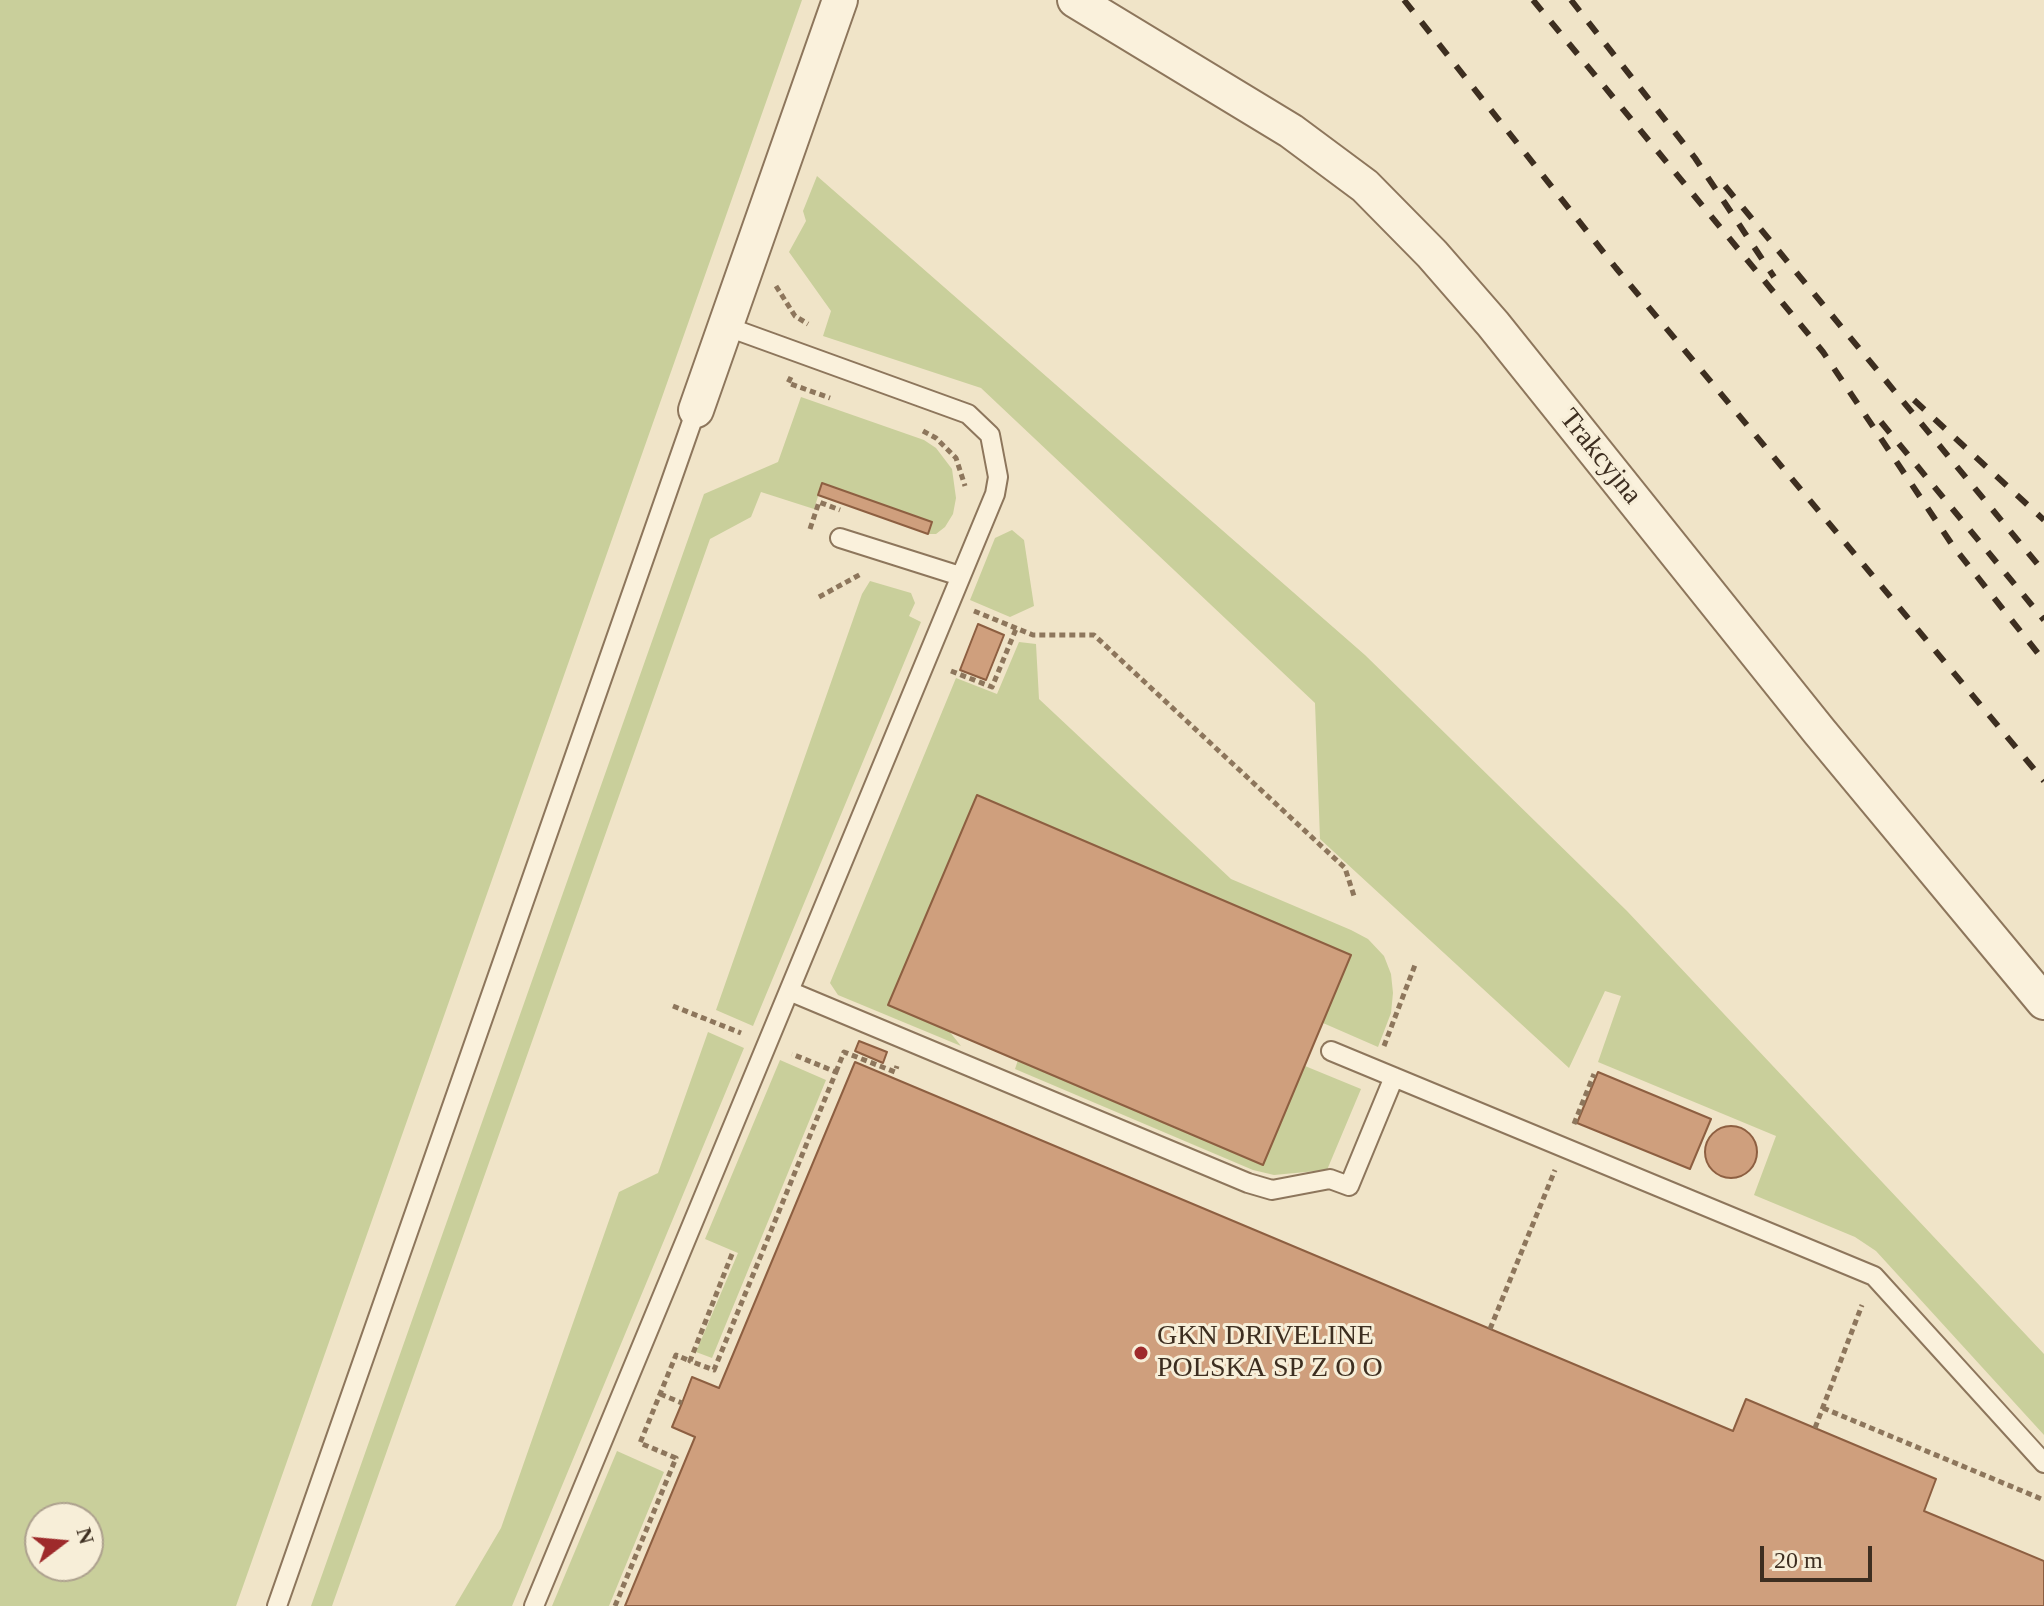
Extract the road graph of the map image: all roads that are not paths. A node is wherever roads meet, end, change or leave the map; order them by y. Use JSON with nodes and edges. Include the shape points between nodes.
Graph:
{"nodes":[{"id":1,"x":840,"y":0,"type":"edge"},
{"id":2,"x":1075,"y":0,"type":"edge"},
{"id":3,"x":725,"y":326,"type":"junction"},
{"id":4,"x":696,"y":410,"type":"joint"},
{"id":5,"x":840,"y":538,"type":"dead end"},
{"id":6,"x":960,"y":576,"type":"junction"},
{"id":7,"x":789,"y":991,"type":"junction"},
{"id":8,"x":2044,"y":1002,"type":"edge"},
{"id":9,"x":1331,"y":1051,"type":"dead end"},
{"id":10,"x":1394,"y":1077,"type":"junction"},
{"id":11,"x":2044,"y":1463,"type":"edge"},
{"id":12,"x":277,"y":1606,"type":"edge"},
{"id":13,"x":534,"y":1606,"type":"edge"}],
"edges":[{"from":1,"to":3,"type":"street"},
{"from":2,"to":8,"type":"street","name":"Trakcyjna","via":[[1291,131],[1365,186],[1432,254]]},
{"from":3,"to":4,"type":"street"},
{"from":3,"to":6,"type":"lane","via":[[968,414],[982,424],[995,453],[998,477]]},
{"from":4,"to":12,"type":"lane"},
{"from":5,"to":6,"type":"lane"},
{"from":6,"to":7,"type":"lane"},
{"from":7,"to":10,"type":"lane","via":[[1272,1190],[1330,1179],[1349,1186]]},
{"from":7,"to":13,"type":"lane"},
{"from":9,"to":10,"type":"lane"},
{"from":10,"to":11,"type":"lane","via":[[1874,1276]]}]}
